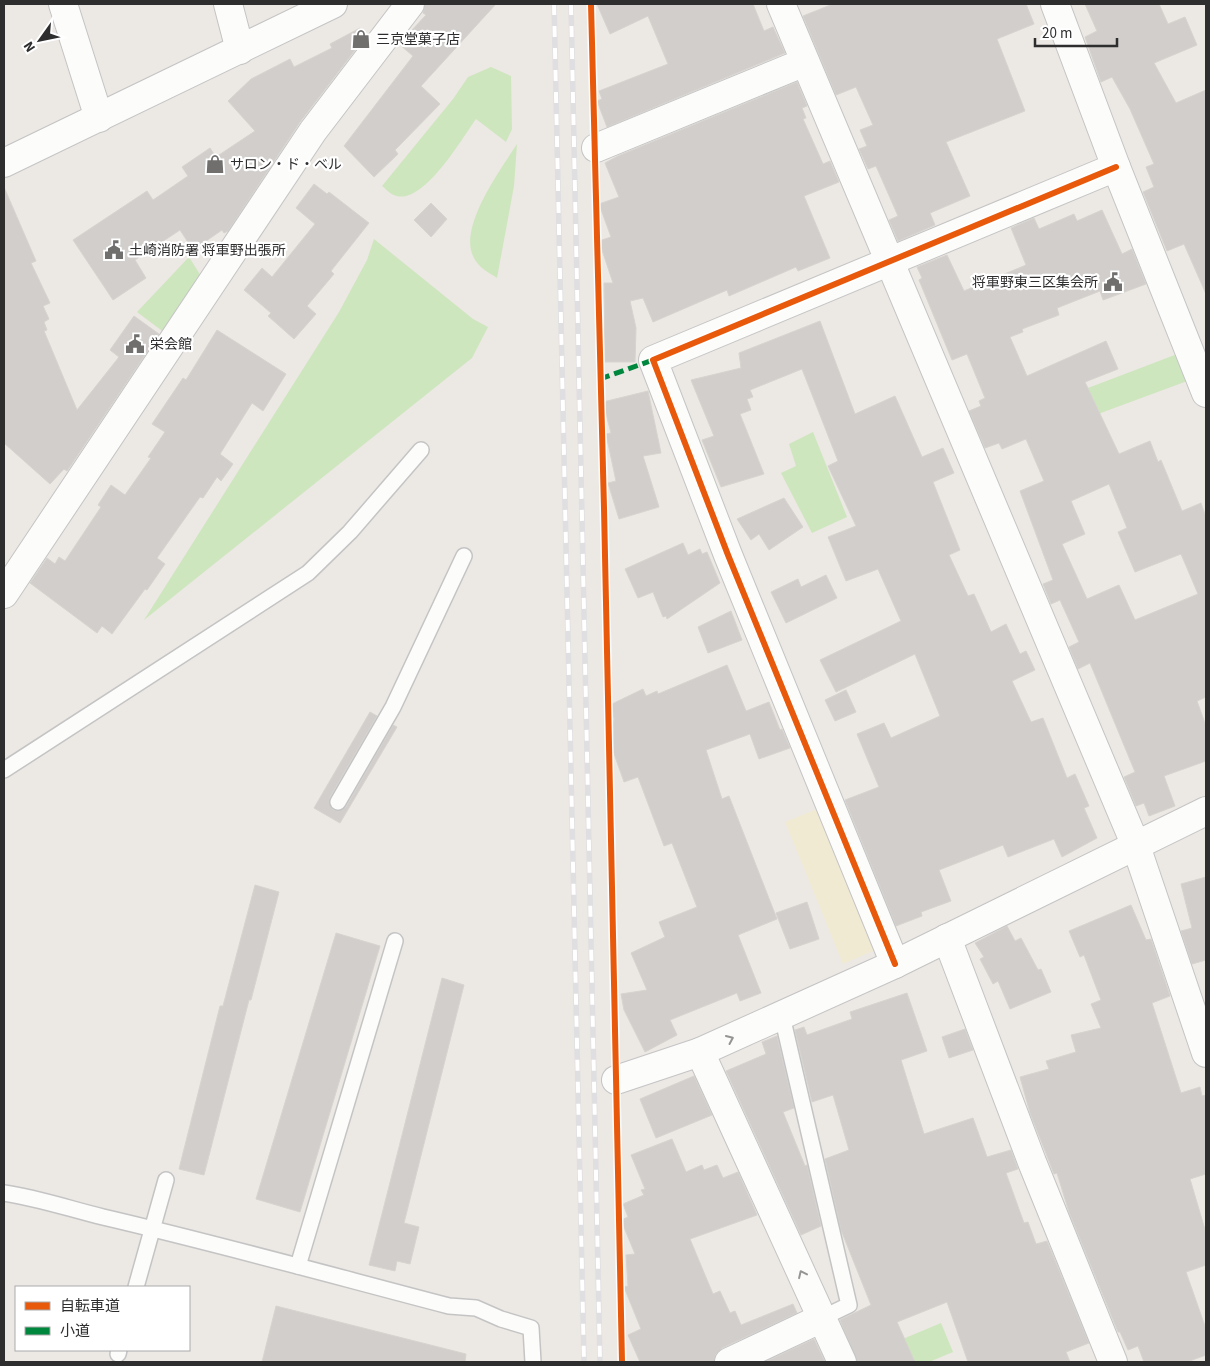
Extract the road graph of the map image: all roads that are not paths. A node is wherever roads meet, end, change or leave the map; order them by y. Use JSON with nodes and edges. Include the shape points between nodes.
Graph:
{"nodes":[{"id":1,"x":63,"y":4,"type":"edge"},
{"id":2,"x":228,"y":4,"type":"edge"},
{"id":3,"x":333,"y":4,"type":"edge"},
{"id":4,"x":410,"y":4,"type":"edge"},
{"id":5,"x":781,"y":4,"type":"edge"},
{"id":6,"x":1055,"y":4,"type":"edge"},
{"id":7,"x":240,"y":50,"type":"junction"},
{"id":8,"x":805,"y":62,"type":"junction"},
{"id":9,"x":99,"y":118,"type":"junction"},
{"id":10,"x":596,"y":148,"type":"dead end"},
{"id":11,"x":4,"y":163,"type":"edge"},
{"id":12,"x":1116,"y":167,"type":"junction"},
{"id":13,"x":890,"y":262,"type":"junction"},
{"id":14,"x":1197,"y":342,"type":"edge"},
{"id":15,"x":1206,"y":393,"type":"edge"},
{"id":16,"x":421,"y":450,"type":"dead end"},
{"id":17,"x":464,"y":556,"type":"dead end"},
{"id":18,"x":4,"y":594,"type":"edge"},
{"id":19,"x":4,"y":770,"type":"edge"},
{"id":20,"x":338,"y":802,"type":"dead end"},
{"id":21,"x":1206,"y":811,"type":"edge"},
{"id":22,"x":1136,"y":846,"type":"junction"},
{"id":23,"x":947,"y":938,"type":"junction"},
{"id":24,"x":395,"y":941,"type":"dead end"},
{"id":25,"x":895,"y":964,"type":"junction"},
{"id":26,"x":782,"y":1016,"type":"junction"},
{"id":27,"x":700,"y":1052,"type":"junction"},
{"id":28,"x":1206,"y":1053,"type":"edge"},
{"id":29,"x":616,"y":1080,"type":"dead end"},
{"id":30,"x":166,"y":1180,"type":"dead end"},
{"id":31,"x":4,"y":1193,"type":"edge"},
{"id":32,"x":152,"y":1229,"type":"junction"},
{"id":33,"x":298,"y":1266,"type":"junction"},
{"id":34,"x":136,"y":1286,"type":"edge"},
{"id":35,"x":822,"y":1318,"type":"junction"},
{"id":36,"x":533,"y":1362,"type":"edge"},
{"id":37,"x":729,"y":1362,"type":"edge"},
{"id":38,"x":842,"y":1362,"type":"edge"},
{"id":39,"x":1113,"y":1362,"type":"edge"}],
"edges":[{"from":1,"to":9,"type":"street"},
{"from":2,"to":7,"type":"street"},
{"from":3,"to":7,"type":"street"},
{"from":4,"to":18,"type":"street","via":[[313,131]]},
{"from":5,"to":8,"type":"street"},
{"from":6,"to":12,"type":"street"},
{"from":7,"to":9,"type":"street"},
{"from":8,"to":10,"type":"street"},
{"from":8,"to":13,"type":"street"},
{"from":9,"to":11,"type":"street"},
{"from":12,"to":13,"type":"street"},
{"from":12,"to":14,"type":"street"},
{"from":13,"to":22,"type":"street"},
{"from":13,"to":25,"type":"street","via":[[652,360]]},
{"from":14,"to":15,"type":"street"},
{"from":16,"to":19,"type":"lane","via":[[350,532],[308,573]]},
{"from":17,"to":20,"type":"lane","via":[[394,707]]},
{"from":21,"to":22,"type":"street"},
{"from":22,"to":23,"type":"street"},
{"from":22,"to":28,"type":"street"},
{"from":23,"to":25,"type":"street"},
{"from":23,"to":39,"type":"street","via":[[1032,1162]]},
{"from":24,"to":33,"type":"lane"},
{"from":25,"to":26,"type":"street"},
{"from":27,"to":26,"type":"street","one_way":true},
{"from":26,"to":35,"type":"lane","via":[[849,1305]]},
{"from":27,"to":29,"type":"street"},
{"from":35,"to":27,"type":"street","one_way":true},
{"from":30,"to":32,"type":"lane"},
{"from":31,"to":32,"type":"lane","via":[[37,1198]]},
{"from":32,"to":33,"type":"lane"},
{"from":32,"to":34,"type":"lane"},
{"from":33,"to":36,"type":"lane","via":[[449,1306],[476,1308],[531,1328]]},
{"from":35,"to":37,"type":"street"},
{"from":35,"to":38,"type":"street"}]}
